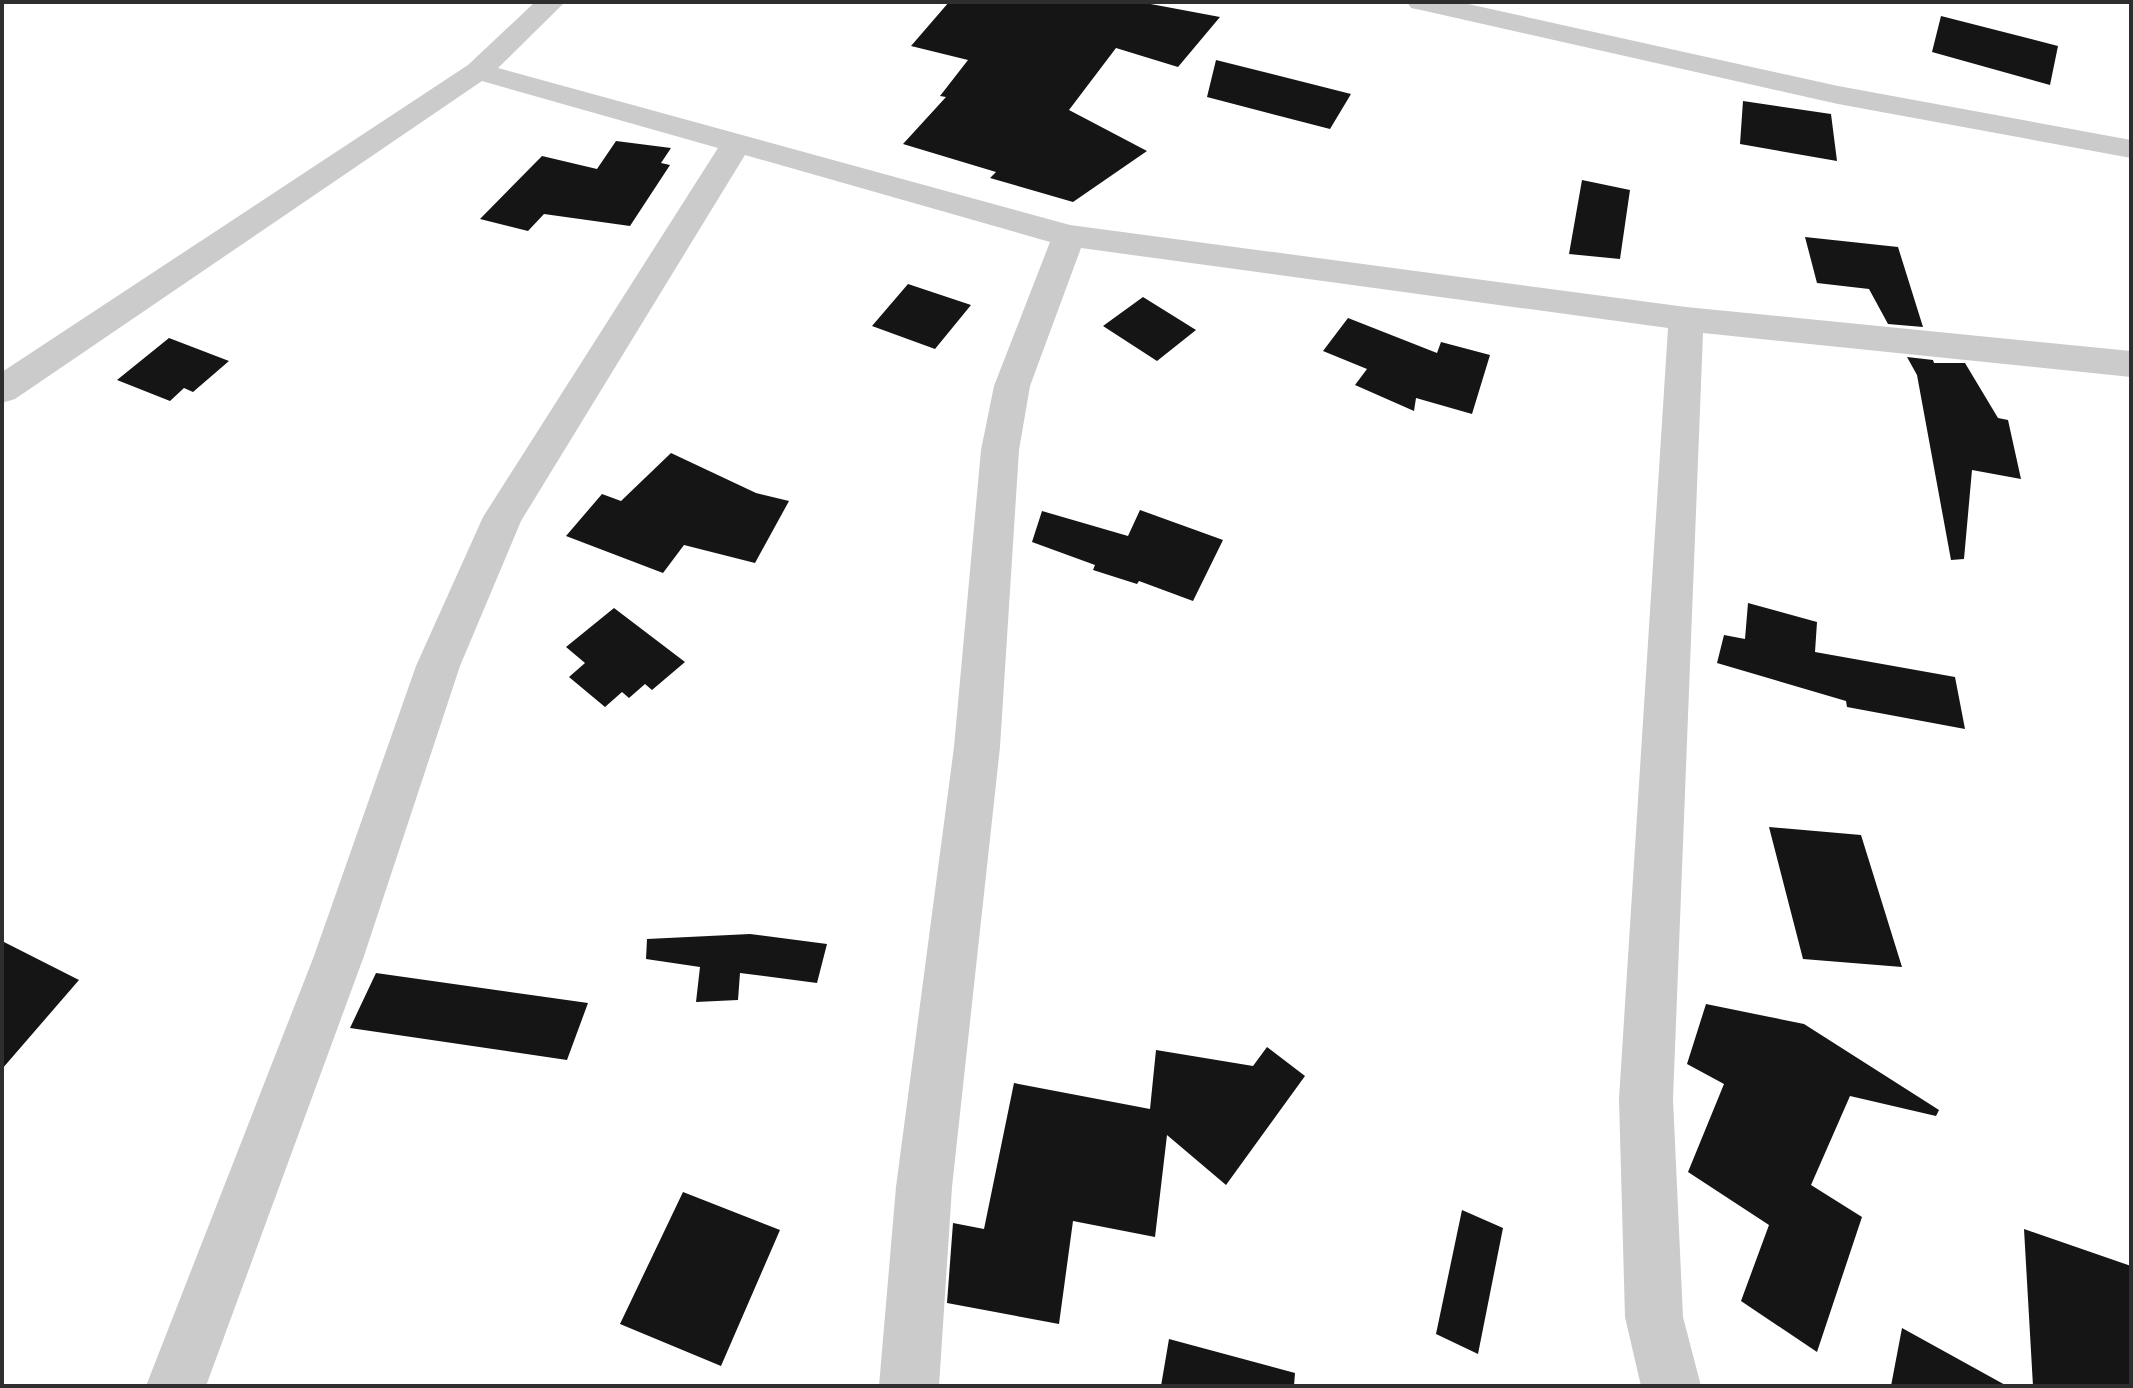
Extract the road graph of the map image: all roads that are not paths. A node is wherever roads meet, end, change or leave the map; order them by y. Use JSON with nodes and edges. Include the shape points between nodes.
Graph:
{"nodes":[{"id":1,"x":551,"y":2,"type":"edge"},
{"id":2,"x":1421,"y":2,"type":"edge"},
{"id":3,"x":478,"y":71,"type":"junction"},
{"id":4,"x":737,"y":143,"type":"junction"},
{"id":5,"x":2131,"y":149,"type":"edge"},
{"id":6,"x":1069,"y":236,"type":"junction"},
{"id":7,"x":1686,"y":319,"type":"junction"},
{"id":8,"x":2131,"y":364,"type":"edge"},
{"id":9,"x":2,"y":390,"type":"edge"},
{"id":10,"x":176,"y":1386,"type":"edge"},
{"id":11,"x":909,"y":1386,"type":"edge"},
{"id":12,"x":1671,"y":1386,"type":"edge"}],
"edges":[{"from":1,"to":3,"type":"street"},
{"from":2,"to":5,"type":"street","via":[[1838,95]]},
{"from":3,"to":4,"type":"street"},
{"from":3,"to":9,"type":"street"},
{"from":4,"to":6,"type":"street"},
{"from":4,"to":10,"type":"street","via":[[503,517],[438,666],[339,956]]},
{"from":6,"to":7,"type":"street"},
{"from":6,"to":11,"type":"street","via":[[1012,386],[1000,450],[977,747],[924,1187]]},
{"from":7,"to":8,"type":"street"},
{"from":7,"to":12,"type":"street","via":[[1646,1099],[1654,1317]]}]}
